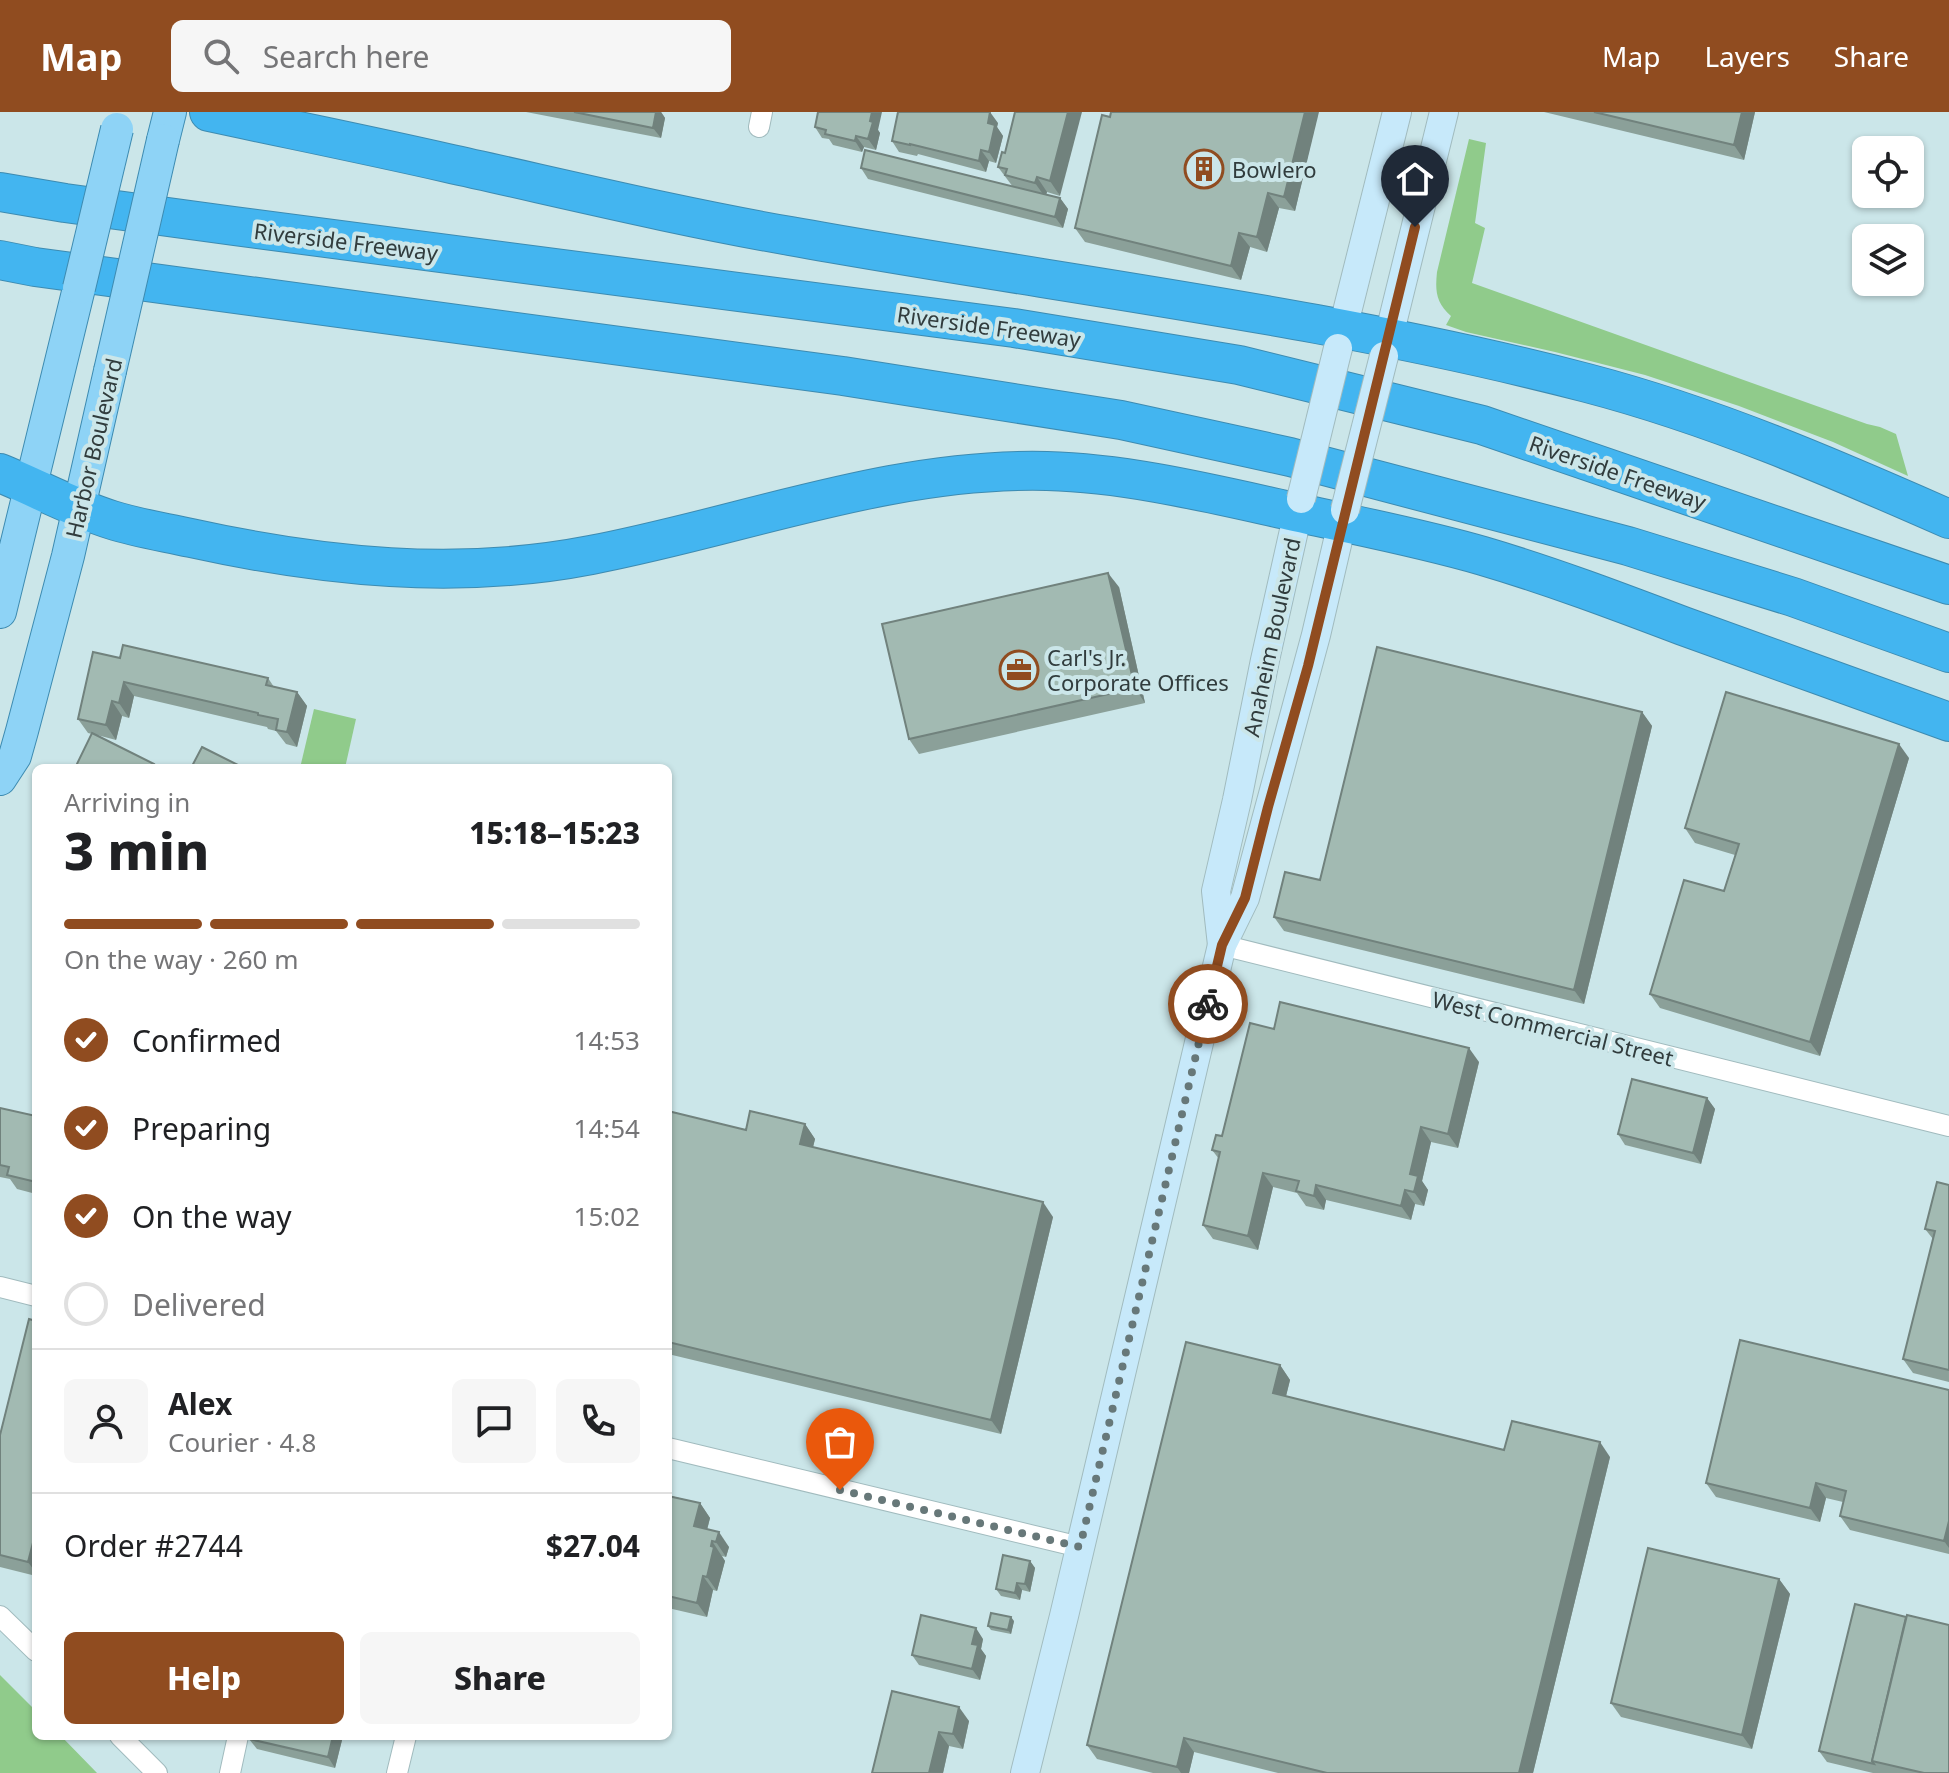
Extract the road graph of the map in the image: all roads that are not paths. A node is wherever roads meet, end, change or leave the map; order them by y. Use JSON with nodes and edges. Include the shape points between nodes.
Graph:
{"nodes":[{"id":1,"x":209,"y":112,"type":"edge"},
{"id":2,"x":1397,"y":112,"type":"edge"},
{"id":3,"x":1444,"y":112,"type":"edge"},
{"id":4,"x":119,"y":121,"type":"edge"},
{"id":5,"x":166,"y":126,"type":"edge"},
{"id":6,"x":0,"y":192,"type":"edge"},
{"id":7,"x":0,"y":260,"type":"edge"},
{"id":8,"x":1340,"y":339,"type":"junction"},
{"id":9,"x":1386,"y":348,"type":"junction"},
{"id":10,"x":15,"y":480,"type":"edge"},
{"id":11,"x":1299,"y":506,"type":"junction"},
{"id":12,"x":79,"y":507,"type":"junction"},
{"id":13,"x":1344,"y":516,"type":"junction"},
{"id":14,"x":1949,"y":519,"type":"edge"},
{"id":15,"x":1949,"y":585,"type":"edge"},
{"id":16,"x":0,"y":612,"type":"edge"},
{"id":17,"x":1949,"y":653,"type":"edge"},
{"id":18,"x":1949,"y":722,"type":"edge"},
{"id":19,"x":0,"y":779,"type":"edge"},
{"id":20,"x":1222,"y":945,"type":"junction"},
{"id":21,"x":1949,"y":1126,"type":"edge"},
{"id":22,"x":0,"y":1287,"type":"edge"},
{"id":23,"x":32,"y":1295,"type":"edge"},
{"id":24,"x":672,"y":1449,"type":"edge"},
{"id":25,"x":1080,"y":1547,"type":"junction"},
{"id":26,"x":0,"y":1616,"type":"edge"},
{"id":27,"x":32,"y":1647,"type":"edge"},
{"id":28,"x":124,"y":1740,"type":"edge"},
{"id":29,"x":237,"y":1740,"type":"edge"},
{"id":30,"x":405,"y":1740,"type":"edge"},
{"id":31,"x":157,"y":1773,"type":"edge"},
{"id":32,"x":230,"y":1773,"type":"edge"},
{"id":33,"x":397,"y":1773,"type":"edge"},
{"id":34,"x":1025,"y":1773,"type":"edge"}],
"edges":[{"from":1,"to":8,"type":"highway","via":[[786,236],[1237,310]]},
{"from":2,"to":8,"type":"street","name":"Anaheim Boulevard"},
{"from":3,"to":9,"type":"street","name":"Anaheim Boulevard"},
{"from":4,"to":10,"type":"main road","bridge":true,"via":[[62,362]]},
{"from":5,"to":12,"type":"main road","name":"Harbor Boulevard","bridge":true},
{"from":6,"to":15,"type":"highway","name":"Riverside Freeway","via":[[1014,328],[1239,365],[1482,425]]},
{"from":7,"to":17,"type":"highway","via":[[843,376],[1121,420],[1290,457],[1628,546]]},
{"from":8,"to":9,"type":"highway"},
{"from":8,"to":11,"type":"street","name":"Anaheim Boulevard","bridge":true},
{"from":9,"to":13,"type":"street","name":"Anaheim Boulevard","bridge":true},
{"from":9,"to":14,"type":"highway","via":[[1513,365],[1691,414]]},
{"from":10,"to":12,"type":"highway"},
{"from":10,"to":16,"type":"main road"},
{"from":11,"to":12,"type":"highway","via":[[1097,475],[965,473],[903,482],[589,556],[427,570],[253,552],[111,520]]},
{"from":11,"to":13,"type":"highway"},
{"from":11,"to":20,"type":"street","name":"Anaheim Boulevard","via":[[1216,891]]},
{"from":12,"to":19,"type":"main road","name":"Harbor Boulevard","via":[[15,756]]},
{"from":13,"to":18,"type":"highway","via":[[1557,580]]},
{"from":13,"to":20,"type":"street","name":"Anaheim Boulevard","via":[[1245,898]]},
{"from":20,"to":21,"type":"street","name":"West Commercial Street"},
{"from":20,"to":25,"type":"street","name":"Anaheim Boulevard"},
{"from":22,"to":23,"type":"street"},
{"from":24,"to":25,"type":"street"},
{"from":25,"to":34,"type":"street","name":"Anaheim Boulevard"},
{"from":26,"to":27,"type":"street"},
{"from":28,"to":31,"type":"street"},
{"from":29,"to":32,"type":"street"},
{"from":30,"to":33,"type":"street"}]}
